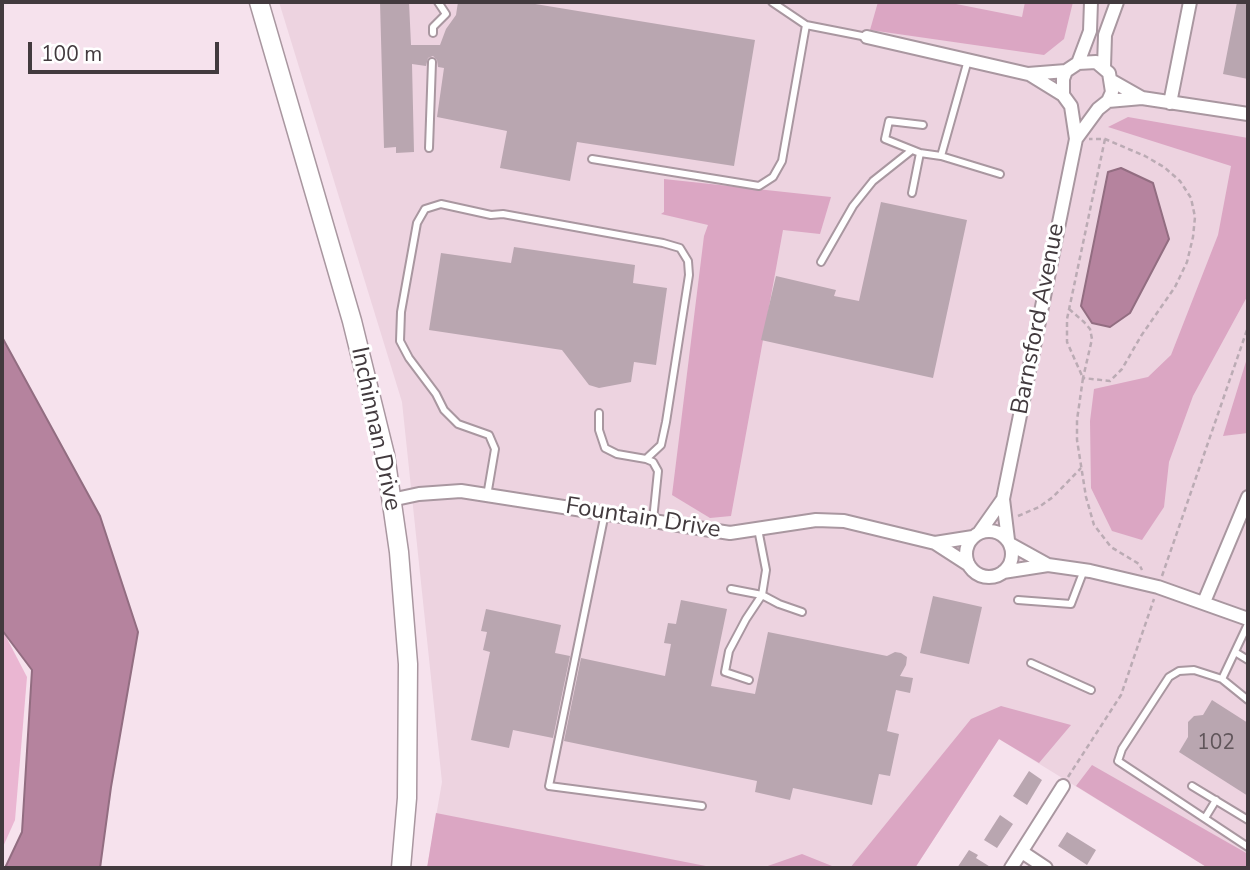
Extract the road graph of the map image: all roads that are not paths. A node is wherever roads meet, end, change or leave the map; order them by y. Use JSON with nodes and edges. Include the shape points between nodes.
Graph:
{"nodes":[{"id":1,"x":259,"y":2,"type":"edge"},
{"id":2,"x":438,"y":2,"type":"edge"},
{"id":3,"x":772,"y":2,"type":"edge"},
{"id":4,"x":1091,"y":2,"type":"edge"},
{"id":5,"x":1116,"y":2,"type":"edge"},
{"id":6,"x":1190,"y":2,"type":"edge"},
{"id":7,"x":806,"y":25,"type":"junction"},
{"id":8,"x":433,"y":33,"type":"dead end"},
{"id":9,"x":867,"y":37,"type":"joint"},
{"id":10,"x":968,"y":60,"type":"junction"},
{"id":11,"x":432,"y":62,"type":"dead end"},
{"id":12,"x":1078,"y":63,"type":"junction"},
{"id":13,"x":1104,"y":67,"type":"junction"},
{"id":14,"x":1066,"y":71,"type":"junction"},
{"id":15,"x":1028,"y":74,"type":"junction"},
{"id":16,"x":1112,"y":81,"type":"junction"},
{"id":17,"x":1142,"y":98,"type":"junction"},
{"id":18,"x":1067,"y":101,"type":"junction"},
{"id":19,"x":1170,"y":103,"type":"junction"},
{"id":20,"x":1103,"y":105,"type":"junction"},
{"id":21,"x":1248,"y":114,"type":"edge"},
{"id":22,"x":923,"y":125,"type":"dead end"},
{"id":23,"x":1076,"y":139,"type":"junction"},
{"id":24,"x":429,"y":148,"type":"dead end"},
{"id":25,"x":912,"y":150,"type":"junction"},
{"id":26,"x":920,"y":153,"type":"junction"},
{"id":27,"x":941,"y":156,"type":"junction"},
{"id":28,"x":592,"y":159,"type":"dead end"},
{"id":29,"x":1000,"y":174,"type":"dead end"},
{"id":30,"x":912,"y":193,"type":"dead end"},
{"id":31,"x":821,"y":262,"type":"dead end"},
{"id":32,"x":599,"y":413,"type":"dead end"},
{"id":33,"x":646,"y":459,"type":"junction"},
{"id":34,"x":487,"y":496,"type":"junction"},
{"id":35,"x":1248,"y":497,"type":"edge"},
{"id":36,"x":1003,"y":499,"type":"junction"},
{"id":37,"x":391,"y":500,"type":"junction"},
{"id":38,"x":605,"y":513,"type":"junction"},
{"id":39,"x":653,"y":520,"type":"junction"},
{"id":40,"x":758,"y":529,"type":"junction"},
{"id":41,"x":976,"y":535,"type":"junction"},
{"id":42,"x":1009,"y":542,"type":"junction"},
{"id":43,"x":936,"y":543,"type":"junction"},
{"id":44,"x":968,"y":565,"type":"junction"},
{"id":45,"x":1048,"y":565,"type":"junction"},
{"id":46,"x":1084,"y":570,"type":"junction"},
{"id":47,"x":1003,"y":572,"type":"junction"},
{"id":48,"x":731,"y":589,"type":"dead end"},
{"id":49,"x":762,"y":595,"type":"junction"},
{"id":50,"x":1018,"y":600,"type":"dead end"},
{"id":51,"x":1204,"y":602,"type":"junction"},
{"id":52,"x":802,"y":612,"type":"dead end"},
{"id":53,"x":1248,"y":619,"type":"edge"},
{"id":54,"x":1248,"y":624,"type":"edge"},
{"id":55,"x":1235,"y":652,"type":"junction"},
{"id":56,"x":1248,"y":660,"type":"edge"},
{"id":57,"x":1031,"y":663,"type":"dead end"},
{"id":58,"x":1222,"y":679,"type":"junction"},
{"id":59,"x":748,"y":680,"type":"dead end"},
{"id":60,"x":1091,"y":690,"type":"dead end"},
{"id":61,"x":1248,"y":700,"type":"edge"},
{"id":62,"x":1063,"y":786,"type":"road end"},
{"id":63,"x":1192,"y":786,"type":"dead end"},
{"id":64,"x":1216,"y":800,"type":"junction"},
{"id":65,"x":702,"y":806,"type":"dead end"},
{"id":66,"x":1205,"y":818,"type":"junction"},
{"id":67,"x":1248,"y":820,"type":"edge"},
{"id":68,"x":1248,"y":847,"type":"edge"},
{"id":69,"x":1022,"y":852,"type":"junction"},
{"id":70,"x":401,"y":868,"type":"edge"},
{"id":71,"x":1011,"y":868,"type":"edge"},
{"id":72,"x":1046,"y":868,"type":"edge"}],
"edges":[{"from":1,"to":37,"type":"street","name":"Inchinnan Drive","via":[[355,332],[385,455]]},
{"from":2,"to":8,"type":"lane","via":[[446,14]]},
{"from":3,"to":7,"type":"lane"},
{"from":4,"to":12,"type":"street","via":[[1090,31]]},
{"from":5,"to":13,"type":"street","via":[[1105,35]]},
{"from":6,"to":19,"type":"street"},
{"from":7,"to":9,"type":"lane"},
{"from":7,"to":28,"type":"lane","via":[[782,161],[766,182],[759,186]]},
{"from":9,"to":10,"type":"street"},
{"from":10,"to":15,"type":"street"},
{"from":10,"to":27,"type":"lane"},
{"from":11,"to":24,"type":"lane"},
{"from":12,"to":13,"type":"street","via":[[1096,62]]},
{"from":12,"to":14,"type":"street"},
{"from":13,"to":16,"type":"street"},
{"from":14,"to":15,"type":"street"},
{"from":14,"to":18,"type":"street","name":"Barnsford Avenue","via":[[1061,87]]},
{"from":15,"to":18,"type":"street"},
{"from":16,"to":17,"type":"street"},
{"from":16,"to":20,"type":"street","name":"Barnsford Avenue","via":[[1112,92]]},
{"from":17,"to":19,"type":"street"},
{"from":17,"to":20,"type":"street"},
{"from":18,"to":20,"type":"street","via":[[1089,112]]},
{"from":18,"to":23,"type":"street","name":"Barnsford Avenue"},
{"from":19,"to":21,"type":"street"},
{"from":20,"to":23,"type":"street","name":"Barnsford Avenue"},
{"from":22,"to":25,"type":"lane","via":[[889,121],[885,139]]},
{"from":23,"to":36,"type":"street","name":"Barnsford Avenue"},
{"from":25,"to":26,"type":"lane"},
{"from":25,"to":31,"type":"lane","via":[[873,181]]},
{"from":26,"to":27,"type":"lane"},
{"from":26,"to":30,"type":"lane"},
{"from":27,"to":29,"type":"lane"},
{"from":32,"to":33,"type":"lane","via":[[605,448]]},
{"from":33,"to":34,"type":"lane","via":[[661,445],[666,422],[689,275],[680,248],[441,204],[425,209],[417,223],[400,341],[444,410],[458,424],[489,435],[495,449]]},
{"from":33,"to":39,"type":"lane","via":[[659,471]]},
{"from":34,"to":37,"type":"street","name":"Fountain Drive","via":[[461,491]]},
{"from":34,"to":38,"type":"street","name":"Fountain Drive"},
{"from":35,"to":51,"type":"street"},
{"from":36,"to":41,"type":"street","name":"Barnsford Avenue"},
{"from":36,"to":42,"type":"street","name":"Barnsford Avenue"},
{"from":37,"to":70,"type":"street","name":"Inchinnan Drive","via":[[408,675]]},
{"from":38,"to":39,"type":"street","name":"Fountain Drive"},
{"from":38,"to":65,"type":"lane","via":[[549,786]]},
{"from":39,"to":40,"type":"street","name":"Fountain Drive","via":[[730,533]]},
{"from":40,"to":43,"type":"street","name":"Fountain Drive","via":[[816,520],[844,521]]},
{"from":40,"to":49,"type":"lane","via":[[766,570]]},
{"from":41,"to":42,"type":"street","via":[[997,532]]},
{"from":41,"to":43,"type":"street","name":"Fountain Drive"},
{"from":41,"to":44,"type":"street","via":[[966,550]]},
{"from":42,"to":45,"type":"street"},
{"from":42,"to":47,"type":"street","via":[[1012,559]]},
{"from":43,"to":44,"type":"street","name":"Fountain Drive"},
{"from":44,"to":47,"type":"street","via":[[988,577]]},
{"from":45,"to":46,"type":"street"},
{"from":45,"to":47,"type":"street"},
{"from":46,"to":50,"type":"lane","via":[[1071,604]]},
{"from":46,"to":51,"type":"street"},
{"from":48,"to":49,"type":"lane"},
{"from":49,"to":52,"type":"lane"},
{"from":49,"to":59,"type":"lane","via":[[729,651],[725,672]]},
{"from":51,"to":53,"type":"street"},
{"from":54,"to":55,"type":"lane"},
{"from":55,"to":56,"type":"lane"},
{"from":55,"to":58,"type":"lane"},
{"from":57,"to":60,"type":"lane"},
{"from":58,"to":61,"type":"lane"},
{"from":58,"to":66,"type":"lane","via":[[1194,670],[1169,677],[1118,761]]},
{"from":62,"to":69,"type":"street"},
{"from":63,"to":64,"type":"lane"},
{"from":64,"to":66,"type":"lane"},
{"from":64,"to":67,"type":"lane"},
{"from":66,"to":68,"type":"lane"},
{"from":69,"to":71,"type":"street"},
{"from":69,"to":72,"type":"street"}]}
